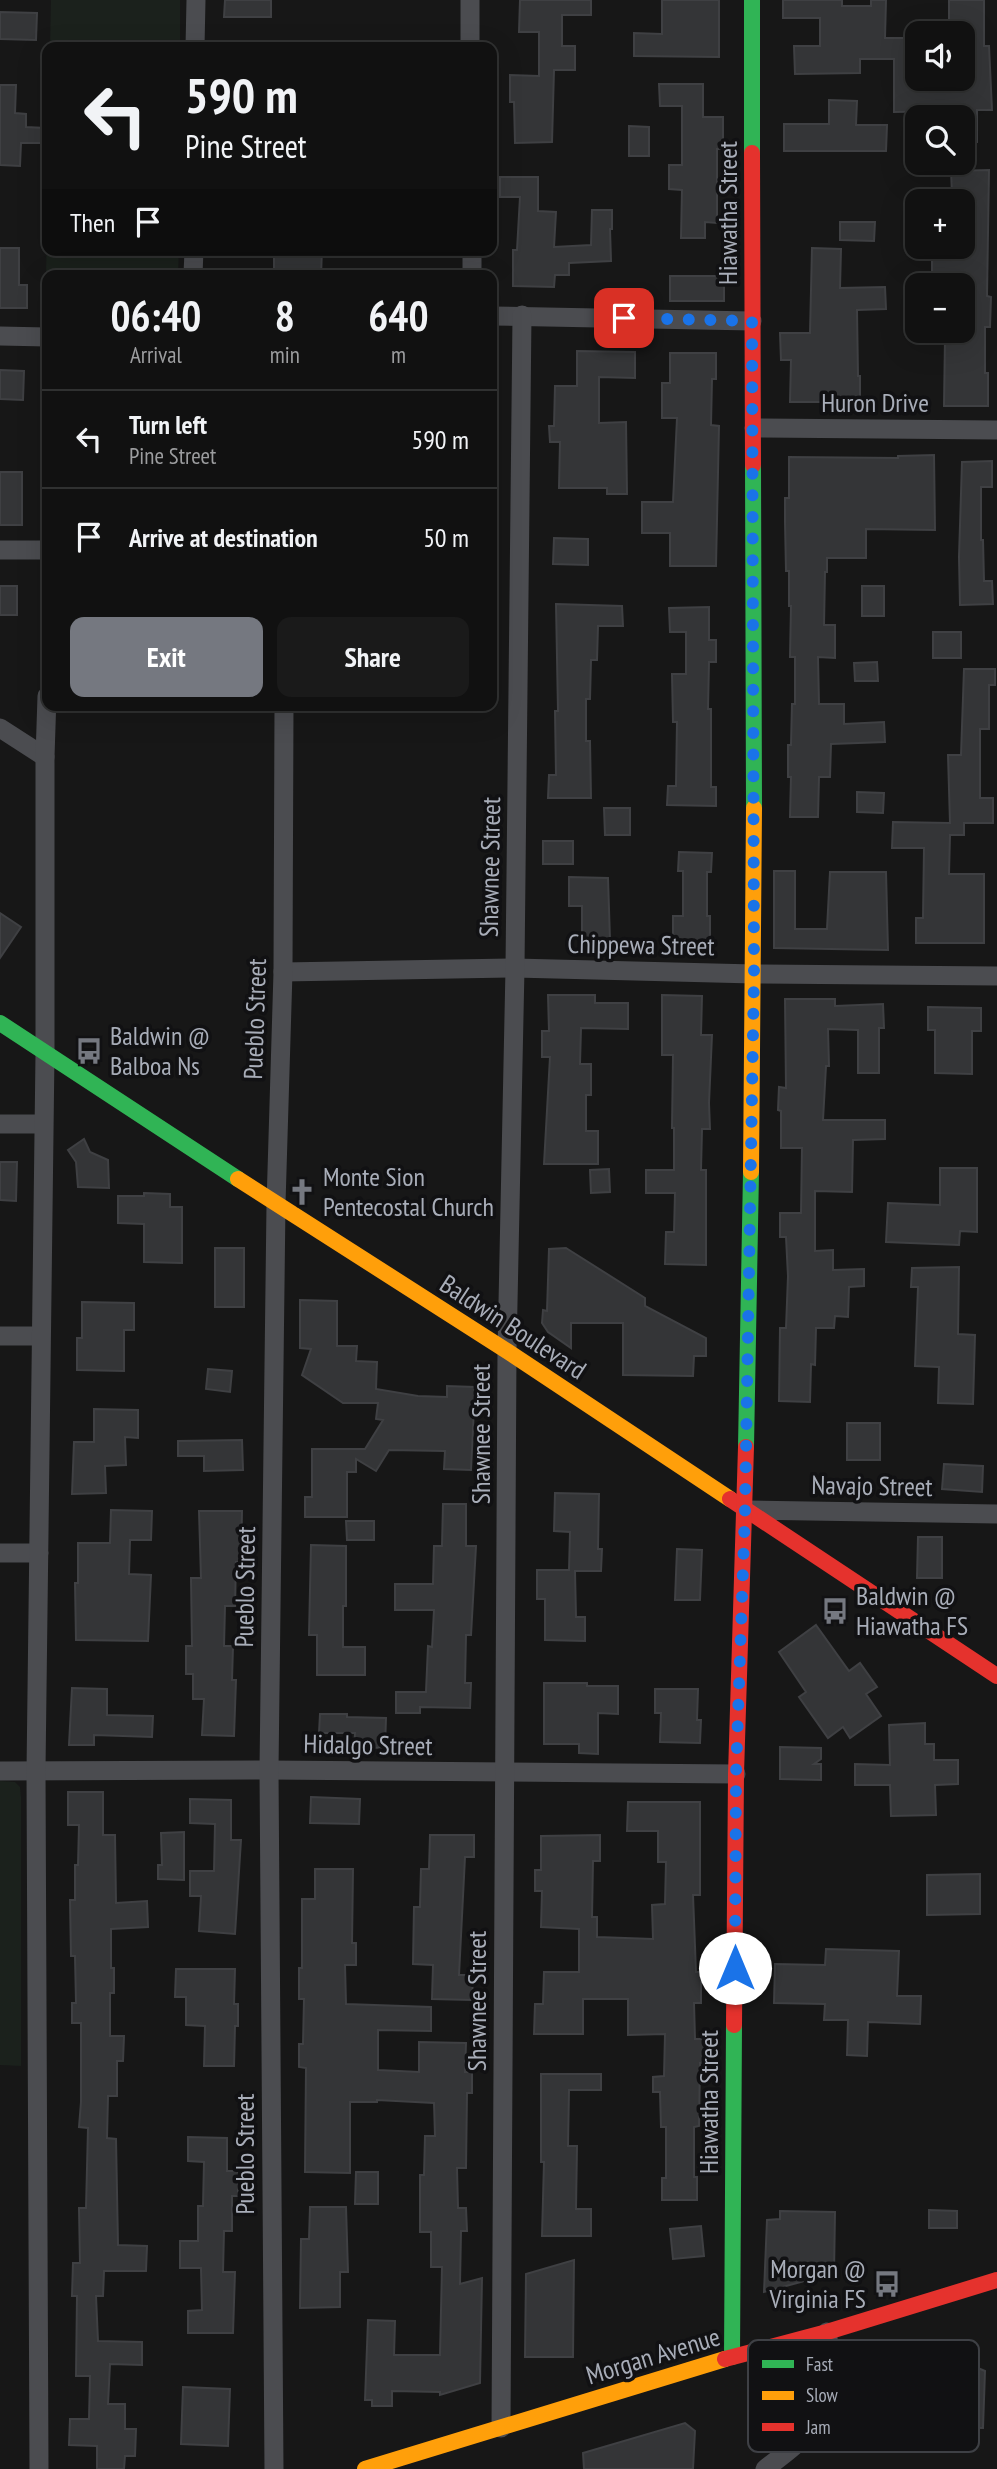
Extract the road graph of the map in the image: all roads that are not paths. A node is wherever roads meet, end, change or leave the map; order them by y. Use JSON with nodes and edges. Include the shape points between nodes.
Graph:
{"nodes":[{"id":1,"x":196,"y":0,"type":"edge"},
{"id":2,"x":470,"y":0,"type":"edge"},
{"id":3,"x":752,"y":0,"type":"edge"},
{"id":4,"x":195,"y":42,"type":"edge"},
{"id":5,"x":470,"y":42,"type":"edge"},
{"id":6,"x":522,"y":315,"type":"junction"},
{"id":7,"x":497,"y":316,"type":"edge"},
{"id":8,"x":752,"y":321,"type":"junction"},
{"id":9,"x":0,"y":336,"type":"edge"},
{"id":10,"x":42,"y":337,"type":"edge"},
{"id":11,"x":754,"y":428,"type":"junction"},
{"id":12,"x":997,"y":430,"type":"edge"},
{"id":13,"x":0,"y":550,"type":"edge"},
{"id":14,"x":42,"y":550,"type":"edge"},
{"id":15,"x":47,"y":711,"type":"edge"},
{"id":16,"x":284,"y":711,"type":"edge"},
{"id":17,"x":0,"y":728,"type":"edge"},
{"id":18,"x":45,"y":757,"type":"junction"},
{"id":19,"x":515,"y":968,"type":"junction"},
{"id":20,"x":283,"y":972,"type":"junction"},
{"id":21,"x":754,"y":974,"type":"junction"},
{"id":22,"x":997,"y":975,"type":"edge"},
{"id":23,"x":0,"y":1023,"type":"edge"},
{"id":24,"x":45,"y":1053,"type":"junction"},
{"id":25,"x":0,"y":1124,"type":"edge"},
{"id":26,"x":43,"y":1124,"type":"junction"},
{"id":27,"x":275,"y":1204,"type":"junction"},
{"id":28,"x":0,"y":1336,"type":"edge"},
{"id":29,"x":40,"y":1336,"type":"junction"},
{"id":30,"x":507,"y":1350,"type":"junction"},
{"id":31,"x":745,"y":1510,"type":"junction"},
{"id":32,"x":997,"y":1514,"type":"edge"},
{"id":33,"x":0,"y":1553,"type":"edge"},
{"id":34,"x":39,"y":1553,"type":"junction"},
{"id":35,"x":997,"y":1676,"type":"edge"},
{"id":36,"x":269,"y":1770,"type":"junction"},
{"id":37,"x":0,"y":1771,"type":"edge"},
{"id":38,"x":36,"y":1772,"type":"junction"},
{"id":39,"x":504,"y":1773,"type":"junction"},
{"id":40,"x":736,"y":1774,"type":"junction"},
{"id":41,"x":997,"y":2280,"type":"edge"},
{"id":42,"x":827,"y":2332,"type":"junction"},
{"id":43,"x":797,"y":2340,"type":"edge"},
{"id":44,"x":828,"y":2340,"type":"edge"},
{"id":45,"x":748,"y":2353,"type":"edge"},
{"id":46,"x":732,"y":2357,"type":"junction"},
{"id":47,"x":501,"y":2428,"type":"junction"},
{"id":48,"x":788,"y":2452,"type":"edge"},
{"id":49,"x":39,"y":2469,"type":"edge"},
{"id":50,"x":274,"y":2469,"type":"edge"},
{"id":51,"x":365,"y":2469,"type":"edge"},
{"id":52,"x":765,"y":2469,"type":"edge"}],
"edges":[{"from":1,"to":4,"type":"street"},
{"from":2,"to":5,"type":"street"},
{"from":3,"to":8,"type":"street","name":"Hiawatha Street"},
{"from":6,"to":7,"type":"street"},
{"from":6,"to":8,"type":"street"},
{"from":6,"to":19,"type":"street","name":"Shawnee Street"},
{"from":8,"to":11,"type":"street","name":"Hiawatha Street"},
{"from":9,"to":10,"type":"street"},
{"from":11,"to":12,"type":"street","name":"Huron Drive"},
{"from":11,"to":21,"type":"street","name":"Hiawatha Street"},
{"from":13,"to":14,"type":"street"},
{"from":15,"to":18,"type":"street"},
{"from":16,"to":20,"type":"street","name":"Pueblo Street"},
{"from":17,"to":18,"type":"street"},
{"from":18,"to":24,"type":"street"},
{"from":19,"to":20,"type":"street","name":"Chippewa Street"},
{"from":19,"to":21,"type":"street","name":"Chippewa Street"},
{"from":19,"to":30,"type":"street","name":"Shawnee Street"},
{"from":20,"to":27,"type":"street","name":"Pueblo Street"},
{"from":21,"to":22,"type":"street","name":"Chippewa Street"},
{"from":21,"to":31,"type":"street","name":"Hiawatha Street"},
{"from":23,"to":24,"type":"street","name":"Baldwin Boulevard"},
{"from":24,"to":26,"type":"street"},
{"from":24,"to":27,"type":"street","name":"Baldwin Boulevard"},
{"from":25,"to":26,"type":"street"},
{"from":26,"to":29,"type":"street"},
{"from":27,"to":30,"type":"street","name":"Baldwin Boulevard"},
{"from":27,"to":36,"type":"street","name":"Pueblo Street"},
{"from":28,"to":29,"type":"street"},
{"from":29,"to":34,"type":"street"},
{"from":30,"to":31,"type":"street","name":"Baldwin Boulevard"},
{"from":30,"to":39,"type":"street","name":"Shawnee Street"},
{"from":31,"to":32,"type":"street","name":"Navajo Street"},
{"from":31,"to":35,"type":"street","name":"Baldwin Boulevard"},
{"from":31,"to":40,"type":"street","name":"Hiawatha Street"},
{"from":33,"to":34,"type":"street"},
{"from":34,"to":38,"type":"street"},
{"from":36,"to":38,"type":"street","name":"Hidalgo Street"},
{"from":36,"to":39,"type":"street","name":"Hidalgo Street"},
{"from":36,"to":50,"type":"street","name":"Pueblo Street"},
{"from":37,"to":38,"type":"street","name":"Hidalgo Street"},
{"from":38,"to":49,"type":"street"},
{"from":39,"to":40,"type":"street","name":"Hidalgo Street"},
{"from":39,"to":47,"type":"street","name":"Shawnee Street"},
{"from":40,"to":46,"type":"street","name":"Hiawatha Street"},
{"from":41,"to":42,"type":"street","name":"Morgan Avenue"},
{"from":42,"to":43,"type":"street","name":"Morgan Avenue"},
{"from":42,"to":44,"type":"street"},
{"from":45,"to":46,"type":"street","name":"Morgan Avenue"},
{"from":46,"to":47,"type":"street","name":"Morgan Avenue"},
{"from":47,"to":51,"type":"street","name":"Morgan Avenue"},
{"from":48,"to":52,"type":"street"}]}
